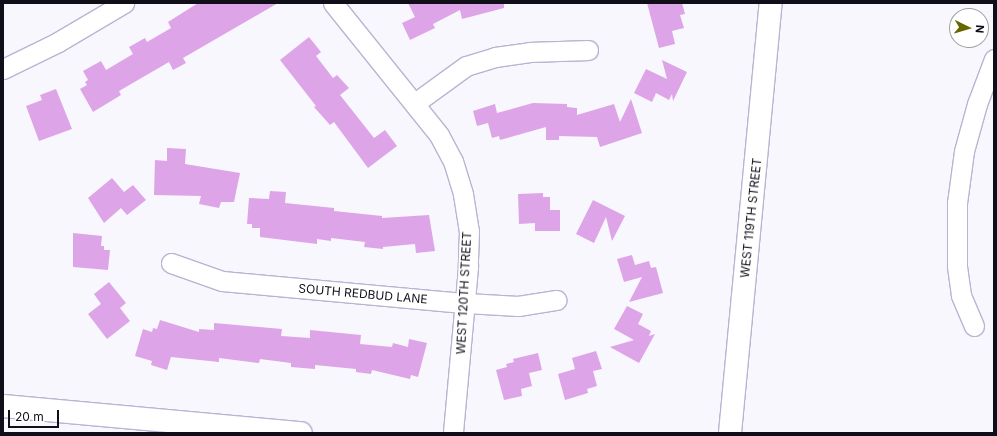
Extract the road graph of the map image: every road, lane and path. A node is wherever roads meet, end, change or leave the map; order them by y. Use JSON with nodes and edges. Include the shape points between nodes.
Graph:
{"nodes":[{"id":1,"x":124,"y":3,"type":"edge"},
{"id":2,"x":333,"y":3,"type":"edge"},
{"id":3,"x":771,"y":3,"type":"edge"},
{"id":4,"x":588,"y":50,"type":"dead end"},
{"id":5,"x":994,"y":59,"type":"edge"},
{"id":6,"x":3,"y":69,"type":"edge"},
{"id":7,"x":416,"y":103,"type":"junction"},
{"id":8,"x":171,"y":263,"type":"dead end"},
{"id":9,"x":557,"y":300,"type":"dead end"},
{"id":10,"x":466,"y":303,"type":"junction"},
{"id":11,"x":974,"y":326,"type":"dead end"},
{"id":12,"x":3,"y":406,"type":"edge"},
{"id":13,"x":301,"y":433,"type":"edge"},
{"id":14,"x":453,"y":433,"type":"edge"},
{"id":15,"x":730,"y":433,"type":"edge"}],
"edges":[{"from":1,"to":6,"type":"street","via":[[58,42]]},
{"from":2,"to":7,"type":"street","name":"WEST 120TH STREET"},
{"from":3,"to":15,"type":"main road","name":"WEST 119TH STREET"},
{"from":4,"to":7,"type":"street","via":[[530,52],[487,59],[466,66]]},
{"from":5,"to":11,"type":"street","via":[[977,104],[964,151],[957,203],[957,265],[961,295]]},
{"from":7,"to":10,"type":"street","name":"WEST 120TH STREET","via":[[439,135],[453,161],[463,194],[469,231]]},
{"from":8,"to":10,"type":"street","name":"SOUTH REDBUD LANE","via":[[222,281]]},
{"from":9,"to":10,"type":"street","name":"SOUTH REDBUD LANE","via":[[518,306]]},
{"from":10,"to":14,"type":"street","name":"WEST 120TH STREET"},
{"from":12,"to":13,"type":"main road"}]}
